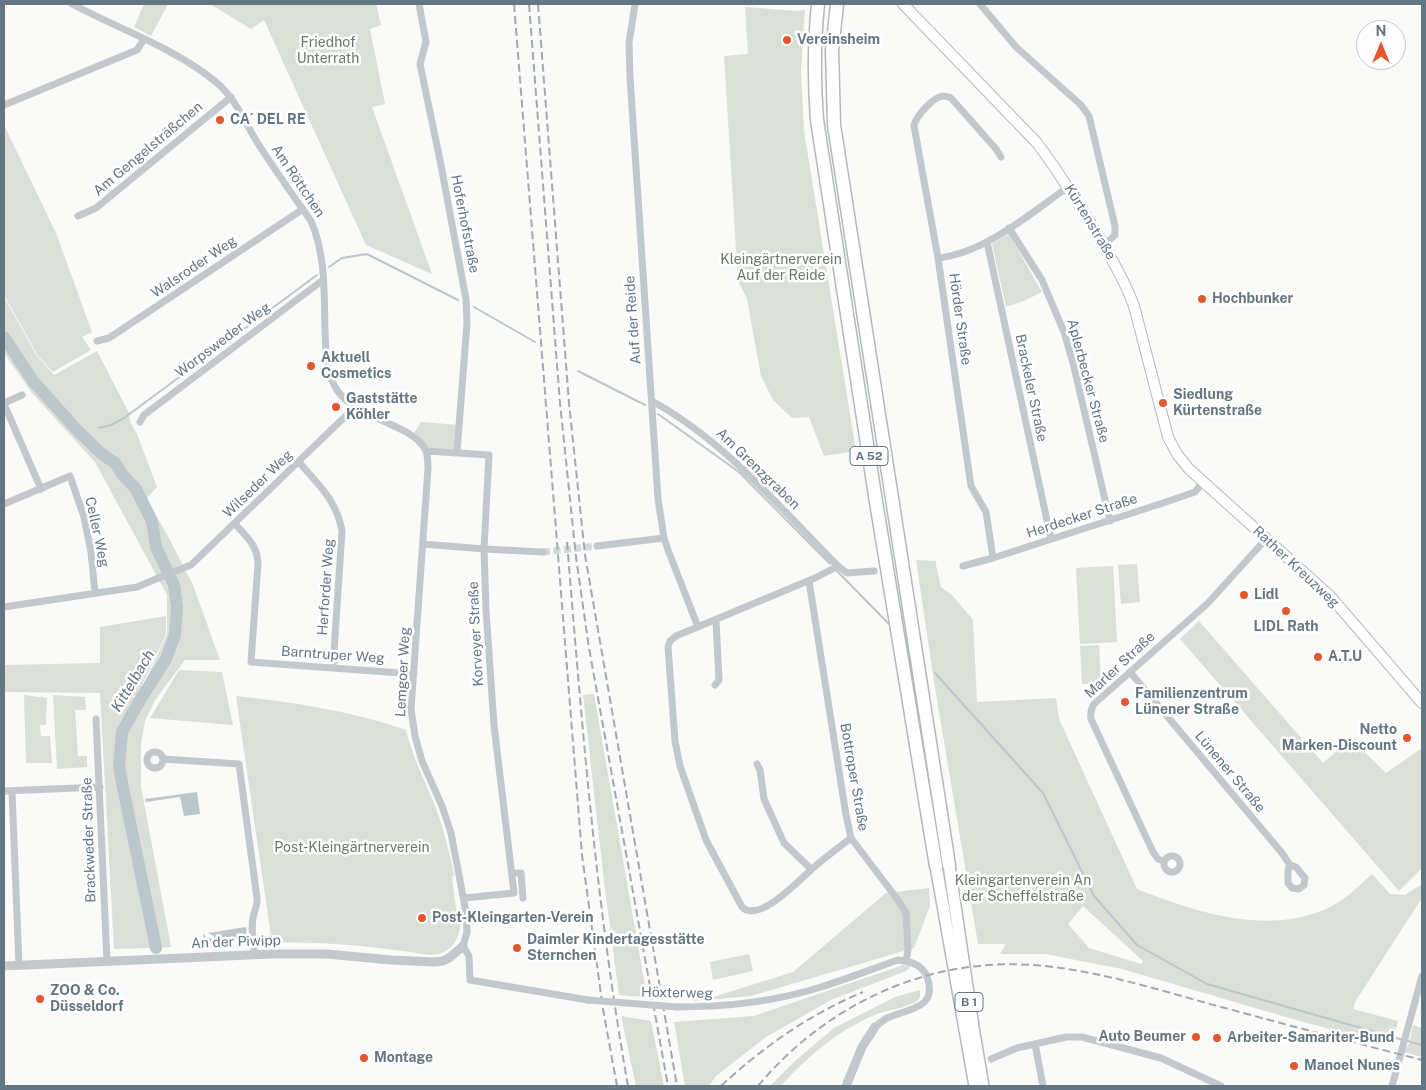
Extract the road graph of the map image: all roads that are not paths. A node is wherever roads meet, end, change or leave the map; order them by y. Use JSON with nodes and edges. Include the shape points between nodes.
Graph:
{"nodes":[{"id":1,"x":72,"y":4,"type":"edge"},
{"id":2,"x":419,"y":4,"type":"edge"},
{"id":3,"x":635,"y":4,"type":"edge"},
{"id":4,"x":818,"y":4,"type":"edge"},
{"id":5,"x":837,"y":4,"type":"edge"},
{"id":6,"x":903,"y":4,"type":"edge"},
{"id":7,"x":980,"y":4,"type":"edge"},
{"id":8,"x":144,"y":39,"type":"junction"},
{"id":9,"x":231,"y":97,"type":"junction"},
{"id":10,"x":4,"y":105,"type":"edge"},
{"id":11,"x":1001,"y":157,"type":"dead end"},
{"id":12,"x":1068,"y":187,"type":"junction"},
{"id":13,"x":303,"y":209,"type":"junction"},
{"id":14,"x":78,"y":216,"type":"dead end"},
{"id":15,"x":1009,"y":228,"type":"junction"},
{"id":16,"x":987,"y":242,"type":"junction"},
{"id":17,"x":1104,"y":245,"type":"junction"},
{"id":18,"x":938,"y":258,"type":"junction"},
{"id":19,"x":323,"y":280,"type":"junction"},
{"id":20,"x":97,"y":341,"type":"dead end"},
{"id":21,"x":22,"y":395,"type":"dead end"},
{"id":22,"x":652,"y":401,"type":"junction"},
{"id":23,"x":4,"y":404,"type":"edge"},
{"id":24,"x":355,"y":407,"type":"junction"},
{"id":25,"x":140,"y":422,"type":"dead end"},
{"id":26,"x":426,"y":450,"type":"junction"},
{"id":27,"x":457,"y":452,"type":"junction"},
{"id":28,"x":299,"y":462,"type":"junction"},
{"id":29,"x":1203,"y":482,"type":"junction"},
{"id":30,"x":41,"y":489,"type":"junction"},
{"id":31,"x":4,"y":504,"type":"edge"},
{"id":32,"x":1110,"y":521,"type":"junction"},
{"id":33,"x":235,"y":524,"type":"junction"},
{"id":34,"x":664,"y":538,"type":"junction"},
{"id":35,"x":1051,"y":539,"type":"junction"},
{"id":36,"x":1266,"y":539,"type":"junction"},
{"id":37,"x":423,"y":544,"type":"junction"},
{"id":38,"x":597,"y":546,"type":"tunnel mouth"},
{"id":39,"x":484,"y":549,"type":"junction"},
{"id":40,"x":544,"y":552,"type":"tunnel mouth"},
{"id":41,"x":993,"y":558,"type":"junction"},
{"id":42,"x":838,"y":566,"type":"junction"},
{"id":43,"x":963,"y":566,"type":"dead end"},
{"id":44,"x":874,"y":571,"type":"dead end"},
{"id":45,"x":172,"y":572,"type":"dead end"},
{"id":46,"x":163,"y":576,"type":"dead end"},
{"id":47,"x":809,"y":581,"type":"junction"},
{"id":48,"x":95,"y":594,"type":"junction"},
{"id":49,"x":4,"y":607,"type":"edge"},
{"id":50,"x":716,"y":621,"type":"junction"},
{"id":51,"x":698,"y":627,"type":"junction"},
{"id":52,"x":332,"y":667,"type":"junction"},
{"id":53,"x":1130,"y":672,"type":"junction"},
{"id":54,"x":414,"y":674,"type":"junction"},
{"id":55,"x":715,"y":685,"type":"dead end"},
{"id":56,"x":1422,"y":703,"type":"edge"},
{"id":57,"x":96,"y":719,"type":"dead end"},
{"id":58,"x":163,"y":759,"type":"dead end"},
{"id":59,"x":757,"y":764,"type":"dead end"},
{"id":60,"x":100,"y":787,"type":"junction"},
{"id":61,"x":12,"y":791,"type":"junction"},
{"id":62,"x":4,"y":792,"type":"edge"},
{"id":63,"x":851,"y":838,"type":"junction"},
{"id":64,"x":1164,"y":861,"type":"dead end"},
{"id":65,"x":949,"y":865,"type":"joint"},
{"id":66,"x":936,"y":866,"type":"joint"},
{"id":67,"x":1290,"y":866,"type":"dead end"},
{"id":68,"x":811,"y":869,"type":"junction"},
{"id":69,"x":512,"y":874,"type":"junction"},
{"id":70,"x":514,"y":893,"type":"junction"},
{"id":71,"x":464,"y":898,"type":"junction"},
{"id":72,"x":463,"y":946,"type":"junction"},
{"id":73,"x":255,"y":954,"type":"junction"},
{"id":74,"x":107,"y":961,"type":"junction"},
{"id":75,"x":906,"y":961,"type":"junction"},
{"id":76,"x":19,"y":965,"type":"junction"},
{"id":77,"x":4,"y":966,"type":"edge"},
{"id":78,"x":1422,"y":981,"type":"edge"},
{"id":79,"x":874,"y":1027,"type":"joint"},
{"id":80,"x":1035,"y":1044,"type":"junction"},
{"id":81,"x":991,"y":1059,"type":"dead end"},
{"id":82,"x":846,"y":1086,"type":"edge"},
{"id":83,"x":975,"y":1086,"type":"edge"},
{"id":84,"x":984,"y":1086,"type":"edge"},
{"id":85,"x":1043,"y":1086,"type":"edge"},
{"id":86,"x":1221,"y":1086,"type":"edge"},
{"id":87,"x":1392,"y":1086,"type":"edge"}],
"edges":[{"from":1,"to":8,"type":"street","name":"Am Röttchen"},
{"from":2,"to":27,"type":"street","name":"Hoferhofstraße","via":[[426,42],[420,64],[466,299]]},
{"from":3,"to":22,"type":"street","name":"Auf der Reide","via":[[629,42],[630,77]]},
{"from":4,"to":66,"type":"highway","number":"A 52","via":[[814,81],[817,120]]},
{"from":5,"to":65,"type":"highway","number":"A 52","via":[[832,86],[838,150]]},
{"from":6,"to":12,"type":"main road","name":"Kürtenstraße","via":[[1037,143]]},
{"from":7,"to":17,"type":"street","via":[[1016,48],[1081,105],[1089,116],[1115,226],[1115,235]]},
{"from":8,"to":9,"type":"street","name":"Am Röttchen","via":[[208,76]]},
{"from":8,"to":10,"type":"street","via":[[137,50]]},
{"from":9,"to":13,"type":"street","name":"Am Röttchen"},
{"from":9,"to":14,"type":"street","name":"Am Gengelsträßchen","via":[[96,208]]},
{"from":11,"to":18,"type":"street","name":"Hörder Straße","via":[[951,98],[944,95],[937,98],[919,114],[914,126]]},
{"from":12,"to":15,"type":"street"},
{"from":12,"to":17,"type":"main road","name":"Kürtenstraße"},
{"from":13,"to":19,"type":"street","name":"Am Röttchen","via":[[317,234]]},
{"from":13,"to":20,"type":"street","name":"Walsroder Weg","via":[[109,338]]},
{"from":15,"to":16,"type":"street"},
{"from":15,"to":32,"type":"street","name":"Aplerbecker Straße","via":[[1042,280],[1064,332]]},
{"from":16,"to":18,"type":"street"},
{"from":16,"to":35,"type":"street","name":"Brackeler Straße"},
{"from":17,"to":29,"type":"main road","name":"Kürtenstraße","via":[[1134,306],[1168,437],[1177,454]]},
{"from":18,"to":41,"type":"street","name":"Hörder Straße","via":[[971,486],[986,512]]},
{"from":19,"to":24,"type":"street","name":"Am Röttchen","via":[[329,375],[338,392]]},
{"from":19,"to":25,"type":"street","name":"Worpsweder Weg","via":[[144,415]]},
{"from":21,"to":23,"type":"street"},
{"from":22,"to":34,"type":"street","name":"Auf der Reide","via":[[658,499]]},
{"from":22,"to":42,"type":"street","name":"Am Grenzgraben","via":[[710,440]]},
{"from":23,"to":30,"type":"street"},
{"from":24,"to":26,"type":"street","name":"Am Röttchen","via":[[412,436]]},
{"from":24,"to":28,"type":"street","name":"Wilseder Weg"},
{"from":26,"to":27,"type":"street","name":"Korveyer Straße"},
{"from":26,"to":37,"type":"street","name":"Lemgoer Weg","via":[[428,468]]},
{"from":27,"to":39,"type":"street","name":"Korveyer Straße","via":[[489,455]]},
{"from":28,"to":33,"type":"street","name":"Wilseder Weg"},
{"from":28,"to":52,"type":"street","name":"Herforder Weg","via":[[334,504],[342,531]]},
{"from":29,"to":32,"type":"street","name":"Herdecker Straße","via":[[1194,492]]},
{"from":29,"to":36,"type":"main road","name":"Rather Kreuzweg"},
{"from":30,"to":31,"type":"street"},
{"from":30,"to":48,"type":"street","name":"Celler Weg","via":[[70,476],[84,517]]},
{"from":32,"to":35,"type":"street","name":"Herdecker Straße"},
{"from":33,"to":45,"type":"street","name":"Wilseder Weg","via":[[191,564]]},
{"from":33,"to":52,"type":"street","name":"Barntruper Weg","via":[[255,547],[257,554],[251,662]]},
{"from":34,"to":38,"type":"street"},
{"from":34,"to":51,"type":"street","name":"Auf der Reide"},
{"from":35,"to":41,"type":"street","name":"Herdecker Straße"},
{"from":36,"to":53,"type":"street","name":"Marler Straße","via":[[1208,603]]},
{"from":36,"to":56,"type":"main road","name":"Rather Kreuzweg","via":[[1330,596]]},
{"from":37,"to":39,"type":"street"},
{"from":37,"to":54,"type":"street","name":"Lemgoer Weg"},
{"from":39,"to":40,"type":"street"},
{"from":39,"to":69,"type":"street","name":"Korveyer Straße","via":[[494,725]]},
{"from":41,"to":43,"type":"street","name":"Herdecker Straße"},
{"from":42,"to":44,"type":"street","via":[[847,573]]},
{"from":42,"to":47,"type":"street"},
{"from":46,"to":48,"type":"street","via":[[137,587]]},
{"from":47,"to":50,"type":"street"},
{"from":47,"to":63,"type":"street","name":"Bottroper Straße"},
{"from":48,"to":49,"type":"street"},
{"from":50,"to":51,"type":"street"},
{"from":50,"to":55,"type":"street","via":[[719,680]]},
{"from":51,"to":68,"type":"street","via":[[676,636],[668,647],[675,741],[680,766],[706,840],[744,910],[757,910],[782,897]]},
{"from":52,"to":54,"type":"street","name":"Barntruper Weg"},
{"from":53,"to":64,"type":"street","name":"Marler Straße","via":[[1094,704],[1090,713],[1153,852]]},
{"from":53,"to":67,"type":"street","name":"Lünener Straße"},
{"from":54,"to":71,"type":"street","name":"Lemgoer Weg","via":[[411,709],[415,736],[451,834]]},
{"from":57,"to":60,"type":"street","name":"Brackweder Straße"},
{"from":58,"to":73,"type":"street","via":[[239,764],[257,898],[251,932]]},
{"from":59,"to":68,"type":"street","via":[[764,799],[784,843]]},
{"from":60,"to":61,"type":"street"},
{"from":60,"to":74,"type":"street","name":"Brackweder Straße"},
{"from":61,"to":62,"type":"street"},
{"from":61,"to":76,"type":"street"},
{"from":63,"to":68,"type":"street"},
{"from":63,"to":75,"type":"street","name":"Bottroper Straße","via":[[905,911]]},
{"from":65,"to":84,"type":"main road","number":"B 1"},
{"from":66,"to":83,"type":"main road","number":"B 1"},
{"from":69,"to":70,"type":"street","name":"Korveyer Straße"},
{"from":69,"to":70,"type":"street","name":"Korveyer Straße","via":[[521,873],[523,895]]},
{"from":70,"to":71,"type":"street","name":"Korveyer Straße"},
{"from":71,"to":72,"type":"street","name":"Lemgoer Weg","via":[[467,932]]},
{"from":72,"to":73,"type":"street","name":"An der Piwipp","via":[[449,958],[434,962],[327,954]]},
{"from":72,"to":75,"type":"street","name":"Höxterweg","bridge":true,"via":[[469,956],[470,980],[588,1000],[677,1007],[732,1006],[777,998],[898,960]]},
{"from":73,"to":74,"type":"street","name":"An der Piwipp"},
{"from":74,"to":76,"type":"street","name":"An der Piwipp"},
{"from":75,"to":79,"type":"street","via":[[922,969],[928,979],[926,1000],[920,1006],[887,1018]]},
{"from":76,"to":77,"type":"street","name":"An der Piwipp"},
{"from":78,"to":87,"type":"street"},
{"from":79,"to":82,"type":"street"},
{"from":80,"to":81,"type":"street"},
{"from":80,"to":85,"type":"street"},
{"from":80,"to":86,"type":"street","via":[[1066,1037],[1089,1039],[1161,1058]]}]}
